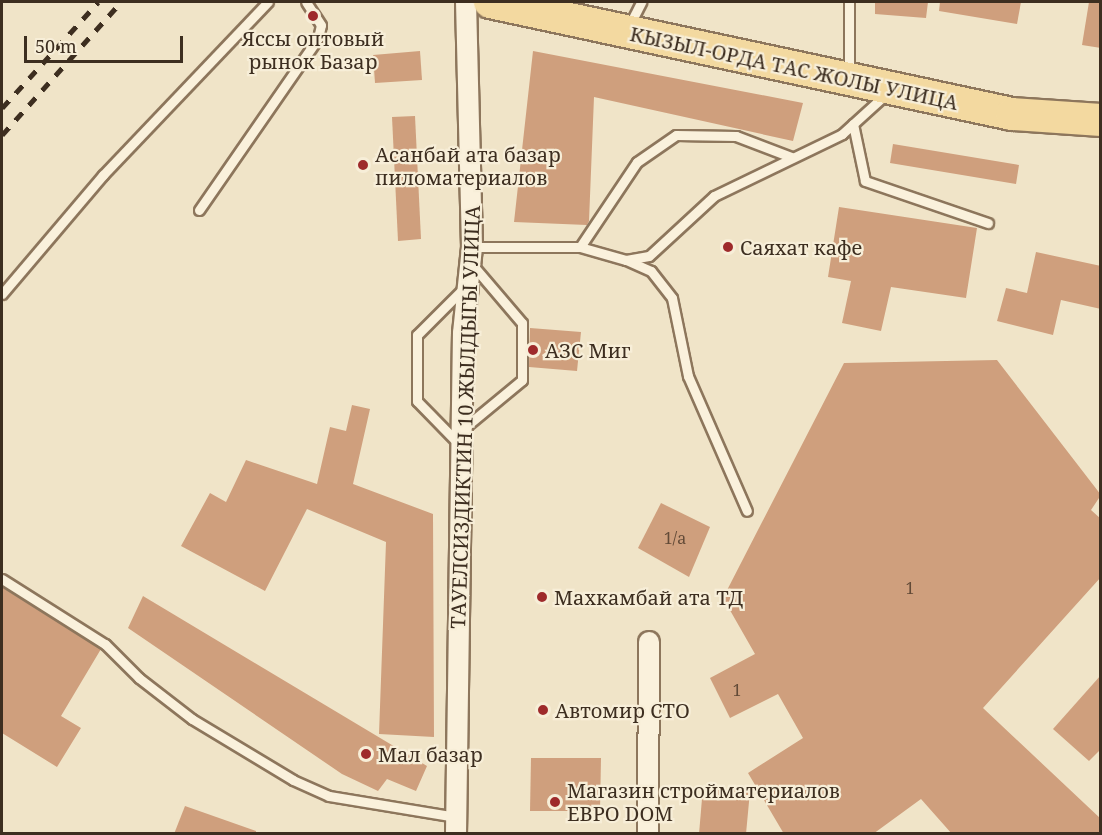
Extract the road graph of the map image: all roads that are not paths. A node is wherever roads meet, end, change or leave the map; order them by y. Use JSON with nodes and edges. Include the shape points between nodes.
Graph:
{"nodes":[{"id":1,"x":268,"y":2,"type":"edge"},
{"id":2,"x":306,"y":2,"type":"edge"},
{"id":3,"x":466,"y":2,"type":"edge"},
{"id":4,"x":490,"y":2,"type":"edge"},
{"id":5,"x":641,"y":2,"type":"edge"},
{"id":6,"x":849,"y":2,"type":"edge"},
{"id":7,"x":627,"y":32,"type":"junction"},
{"id":8,"x":849,"y":81,"type":"junction"},
{"id":9,"x":892,"y":89,"type":"junction"},
{"id":10,"x":1101,"y":120,"type":"edge"},
{"id":11,"x":853,"y":124,"type":"junction"},
{"id":12,"x":791,"y":157,"type":"junction"},
{"id":13,"x":199,"y":210,"type":"dead end"},
{"id":14,"x":988,"y":223,"type":"dead end"},
{"id":15,"x":580,"y":247,"type":"junction"},
{"id":16,"x":471,"y":255,"type":"junction"},
{"id":17,"x":626,"y":260,"type":"junction"},
{"id":18,"x":469,"y":284,"type":"junction"},
{"id":19,"x":2,"y":294,"type":"edge"},
{"id":20,"x":462,"y":438,"type":"junction"},
{"id":21,"x":747,"y":511,"type":"dead end"},
{"id":22,"x":2,"y":579,"type":"edge"},
{"id":23,"x":649,"y":642,"type":"dead end"},
{"id":24,"x":456,"y":825,"type":"edge"},
{"id":25,"x":648,"y":834,"type":"edge"}],
"edges":[{"from":1,"to":19,"type":"lane","via":[[103,175]]},
{"from":2,"to":13,"type":"lane","via":[[321,25],[318,38]]},
{"from":3,"to":16,"type":"street","name":"ТАУЕЛСИЗДИКТИН 10 ЖЫЛДЫГЫ УЛИЦА"},
{"from":4,"to":7,"type":"main road","name":"КЫЗЫЛ-ОРДА ТАС ЖОЛЫ УЛИЦА"},
{"from":5,"to":7,"type":"lane"},
{"from":6,"to":8,"type":"lane"},
{"from":7,"to":8,"type":"main road","name":"КЫЗЫЛ-ОРДА ТАС ЖОЛЫ УЛИЦА"},
{"from":8,"to":9,"type":"main road","name":"КЫЗЫЛ-ОРДА ТАС ЖОЛЫ УЛИЦА"},
{"from":9,"to":10,"type":"main road","name":"КЫЗЫЛ-ОРДА ТАС ЖОЛЫ УЛИЦА","via":[[1012,114]]},
{"from":9,"to":11,"type":"lane"},
{"from":11,"to":12,"type":"lane"},
{"from":11,"to":14,"type":"lane","via":[[865,181]]},
{"from":12,"to":15,"type":"lane","via":[[736,136],[675,135],[637,162]]},
{"from":12,"to":17,"type":"lane","via":[[714,196],[649,256]]},
{"from":15,"to":16,"type":"lane"},
{"from":15,"to":17,"type":"lane"},
{"from":16,"to":18,"type":"street","name":"ТАУЕЛСИЗДИКТИН 10 ЖЫЛДЫГЫ УЛИЦА"},
{"from":16,"to":20,"type":"lane","via":[[522,323],[522,380]]},
{"from":17,"to":21,"type":"lane","via":[[651,271],[672,298],[680,317],[688,376]]},
{"from":18,"to":20,"type":"street","name":"ТАУЕЛСИЗДИКТИН 10 ЖЫЛДЫГЫ УЛИЦА"},
{"from":18,"to":20,"type":"lane","via":[[417,335],[417,401]]},
{"from":20,"to":24,"type":"street","name":"ТАУЕЛСИЗДИКТИН 10 ЖЫЛДЫГЫ УЛИЦА"},
{"from":22,"to":24,"type":"lane","via":[[105,644],[139,678],[192,719],[293,780],[329,796]]},
{"from":23,"to":25,"type":"street"}]}
